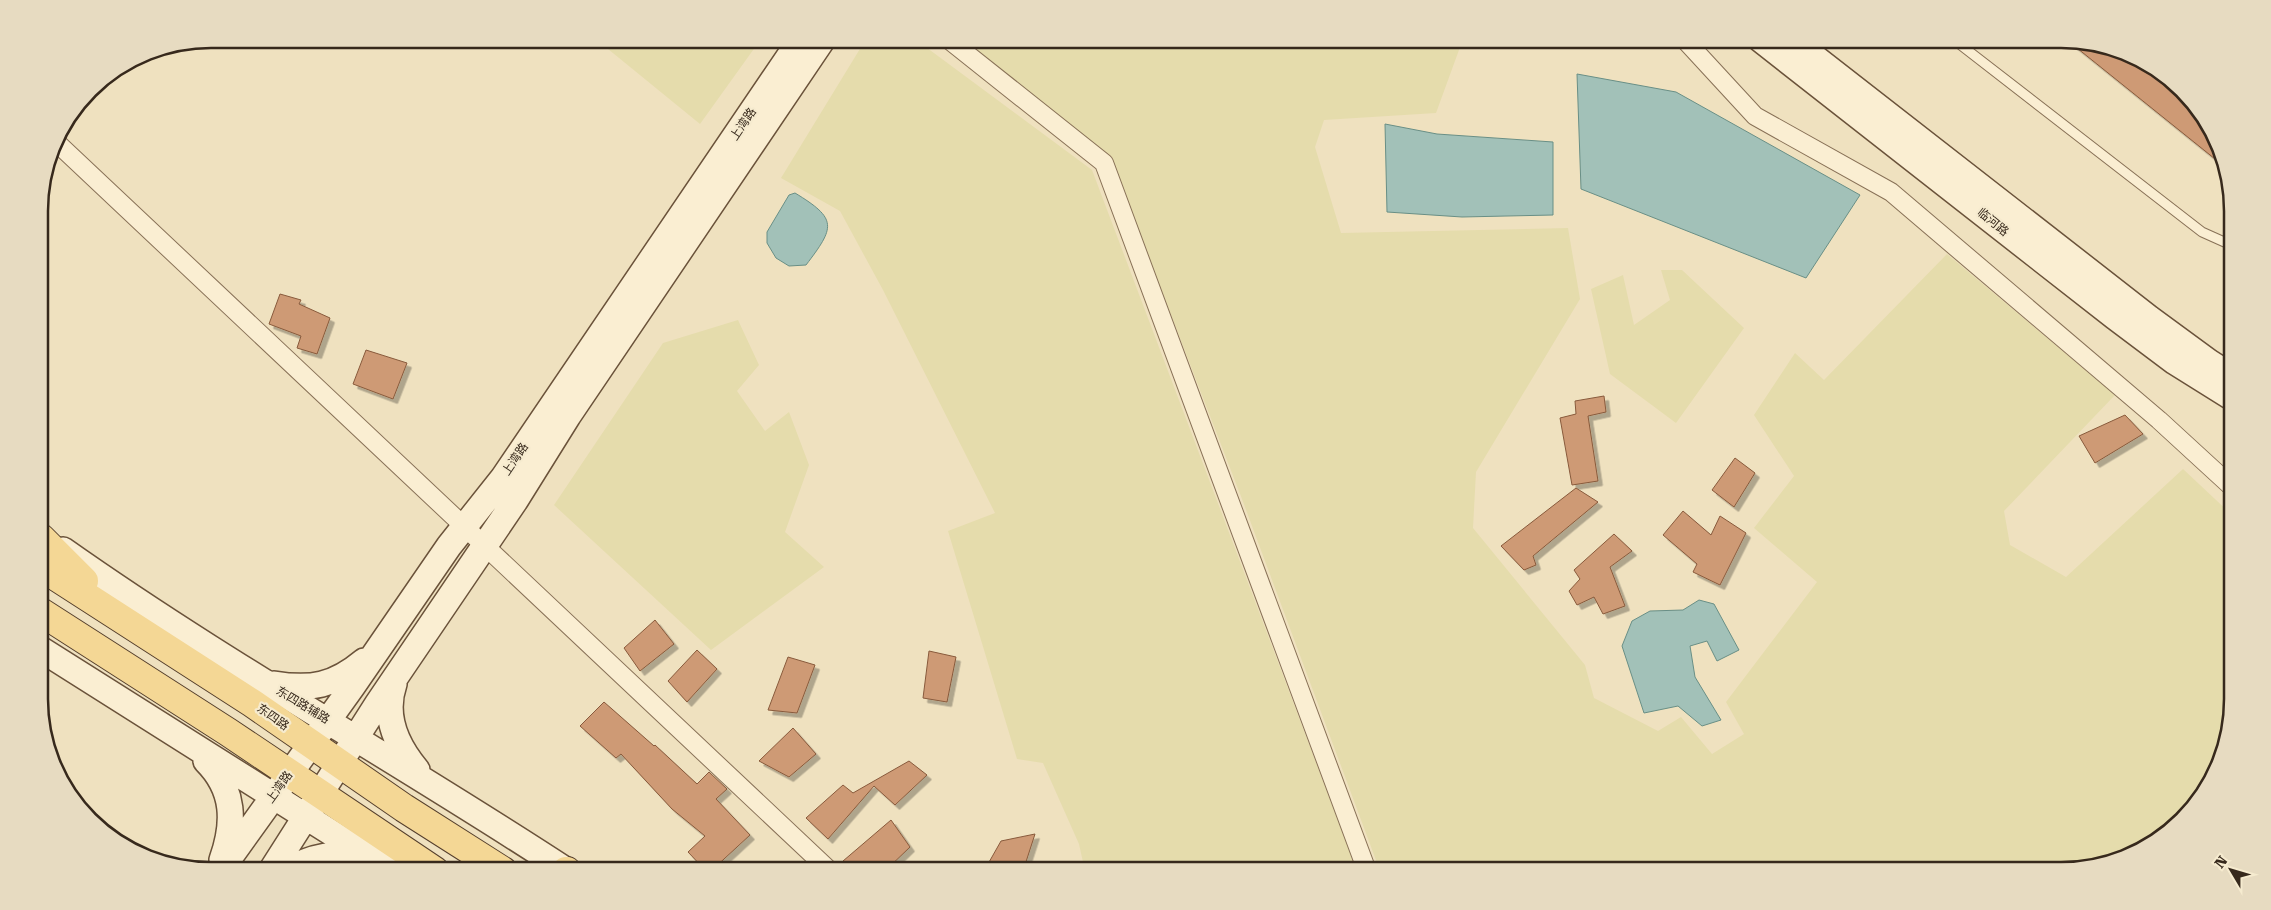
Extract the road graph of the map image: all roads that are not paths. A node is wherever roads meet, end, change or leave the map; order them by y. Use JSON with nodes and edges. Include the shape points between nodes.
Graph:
{"nodes":[{"id":1,"x":795,"y":48,"type":"edge"},
{"id":2,"x":817,"y":48,"type":"edge"},
{"id":3,"x":959,"y":48,"type":"edge"},
{"id":4,"x":1692,"y":48,"type":"edge"},
{"id":5,"x":1771,"y":48,"type":"edge"},
{"id":6,"x":1803,"y":48,"type":"edge"},
{"id":7,"x":1965,"y":48,"type":"edge"},
{"id":8,"x":61,"y":146,"type":"edge"},
{"id":9,"x":2224,"y":242,"type":"edge"},
{"id":10,"x":2224,"y":372,"type":"edge"},
{"id":11,"x":2224,"y":393,"type":"edge"},
{"id":12,"x":2224,"y":480,"type":"edge"},
{"id":13,"x":464,"y":527,"type":"junction"},
{"id":14,"x":48,"y":539,"type":"edge"},
{"id":15,"x":48,"y":545,"type":"edge"},
{"id":16,"x":484,"y":546,"type":"junction"},
{"id":17,"x":48,"y":572,"type":"edge"},
{"id":18,"x":48,"y":617,"type":"edge"},
{"id":19,"x":120,"y":618,"type":"junction"},
{"id":20,"x":383,"y":641,"type":"junction"},
{"id":21,"x":48,"y":654,"type":"edge"},
{"id":22,"x":190,"y":663,"type":"junction"},
{"id":23,"x":398,"y":673,"type":"junction"},
{"id":24,"x":268,"y":683,"type":"junction"},
{"id":25,"x":328,"y":720,"type":"junction"},
{"id":26,"x":356,"y":737,"type":"junction"},
{"id":27,"x":311,"y":744,"type":"junction"},
{"id":28,"x":190,"y":745,"type":"junction"},
{"id":29,"x":340,"y":764,"type":"junction"},
{"id":30,"x":289,"y":773,"type":"junction"},
{"id":31,"x":434,"y":786,"type":"junction"},
{"id":32,"x":272,"y":796,"type":"junction"},
{"id":33,"x":313,"y":806,"type":"junction"},
{"id":34,"x":368,"y":855,"type":"junction"},
{"id":35,"x":222,"y":862,"type":"edge"},
{"id":36,"x":225,"y":862,"type":"edge"},
{"id":37,"x":277,"y":862,"type":"edge"},
{"id":38,"x":305,"y":862,"type":"edge"},
{"id":39,"x":378,"y":862,"type":"edge"},
{"id":40,"x":404,"y":862,"type":"edge"},
{"id":41,"x":417,"y":862,"type":"edge"},
{"id":42,"x":489,"y":862,"type":"edge"},
{"id":43,"x":553,"y":862,"type":"edge"},
{"id":44,"x":820,"y":862,"type":"edge"},
{"id":45,"x":1364,"y":862,"type":"edge"}],
"edges":[{"from":1,"to":13,"type":"main road","name":"上湾路","via":[[503,478]]},
{"from":2,"to":16,"type":"main road","name":"上湾路"},
{"from":3,"to":45,"type":"street","via":[[1104,163]]},
{"from":4,"to":12,"type":"street","via":[[1755,116],[1891,192],[2159,420]]},
{"from":5,"to":11,"type":"main road","name":"临河路","via":[[2115,317],[2175,362]]},
{"from":6,"to":10,"type":"main road","name":"临河路","via":[[2134,307]]},
{"from":7,"to":9,"type":"lane","via":[[2202,232]]},
{"from":8,"to":13,"type":"street"},
{"from":13,"to":16,"type":"street"},
{"from":13,"to":20,"type":"main road","name":"上湾路"},
{"from":14,"to":24,"type":"main road","name":"东四路辅路"},
{"from":15,"to":19,"type":"main road"},
{"from":16,"to":23,"type":"main road","name":"上湾路"},
{"from":16,"to":44,"type":"street"},
{"from":17,"to":19,"type":"main road","name":"东四路"},
{"from":18,"to":30,"type":"main road"},
{"from":19,"to":22,"type":"main road","name":"东四路"},
{"from":20,"to":24,"type":"main road","via":[[348,674],[318,687]]},
{"from":20,"to":25,"type":"main road","name":"上湾路"},
{"from":21,"to":28,"type":"main road"},
{"from":22,"to":24,"type":"main road"},
{"from":22,"to":27,"type":"main road","name":"东四路"},
{"from":23,"to":26,"type":"main road","name":"上湾路"},
{"from":23,"to":31,"type":"main road","via":[[389,705],[394,735],[410,762]]},
{"from":24,"to":25,"type":"main road","name":"东四路辅路"},
{"from":25,"to":26,"type":"main road","name":"东四路辅路"},
{"from":25,"to":27,"type":"main road","name":"上湾路"},
{"from":26,"to":29,"type":"main road","name":"上湾路"},
{"from":26,"to":31,"type":"main road","name":"东四路辅路"},
{"from":27,"to":29,"type":"main road","name":"东四路"},
{"from":27,"to":30,"type":"main road","name":"上湾路"},
{"from":28,"to":32,"type":"main road"},
{"from":28,"to":35,"type":"main road","via":[[220,776],[227,790],[230,823]]},
{"from":29,"to":33,"type":"main road","name":"上湾路"},
{"from":29,"to":42,"type":"main road","name":"东四路"},
{"from":30,"to":32,"type":"main road","name":"上湾路"},
{"from":30,"to":33,"type":"main road"},
{"from":31,"to":43,"type":"main road","name":"东四路辅路"},
{"from":32,"to":33,"type":"main road"},
{"from":32,"to":36,"type":"main road","name":"上湾路"},
{"from":33,"to":34,"type":"main road"},
{"from":33,"to":37,"type":"main road","name":"上湾路"},
{"from":33,"to":41,"type":"main road"},
{"from":34,"to":38,"type":"main road","via":[[327,854]]},
{"from":34,"to":39,"type":"main road"},
{"from":34,"to":40,"type":"main road"}]}
